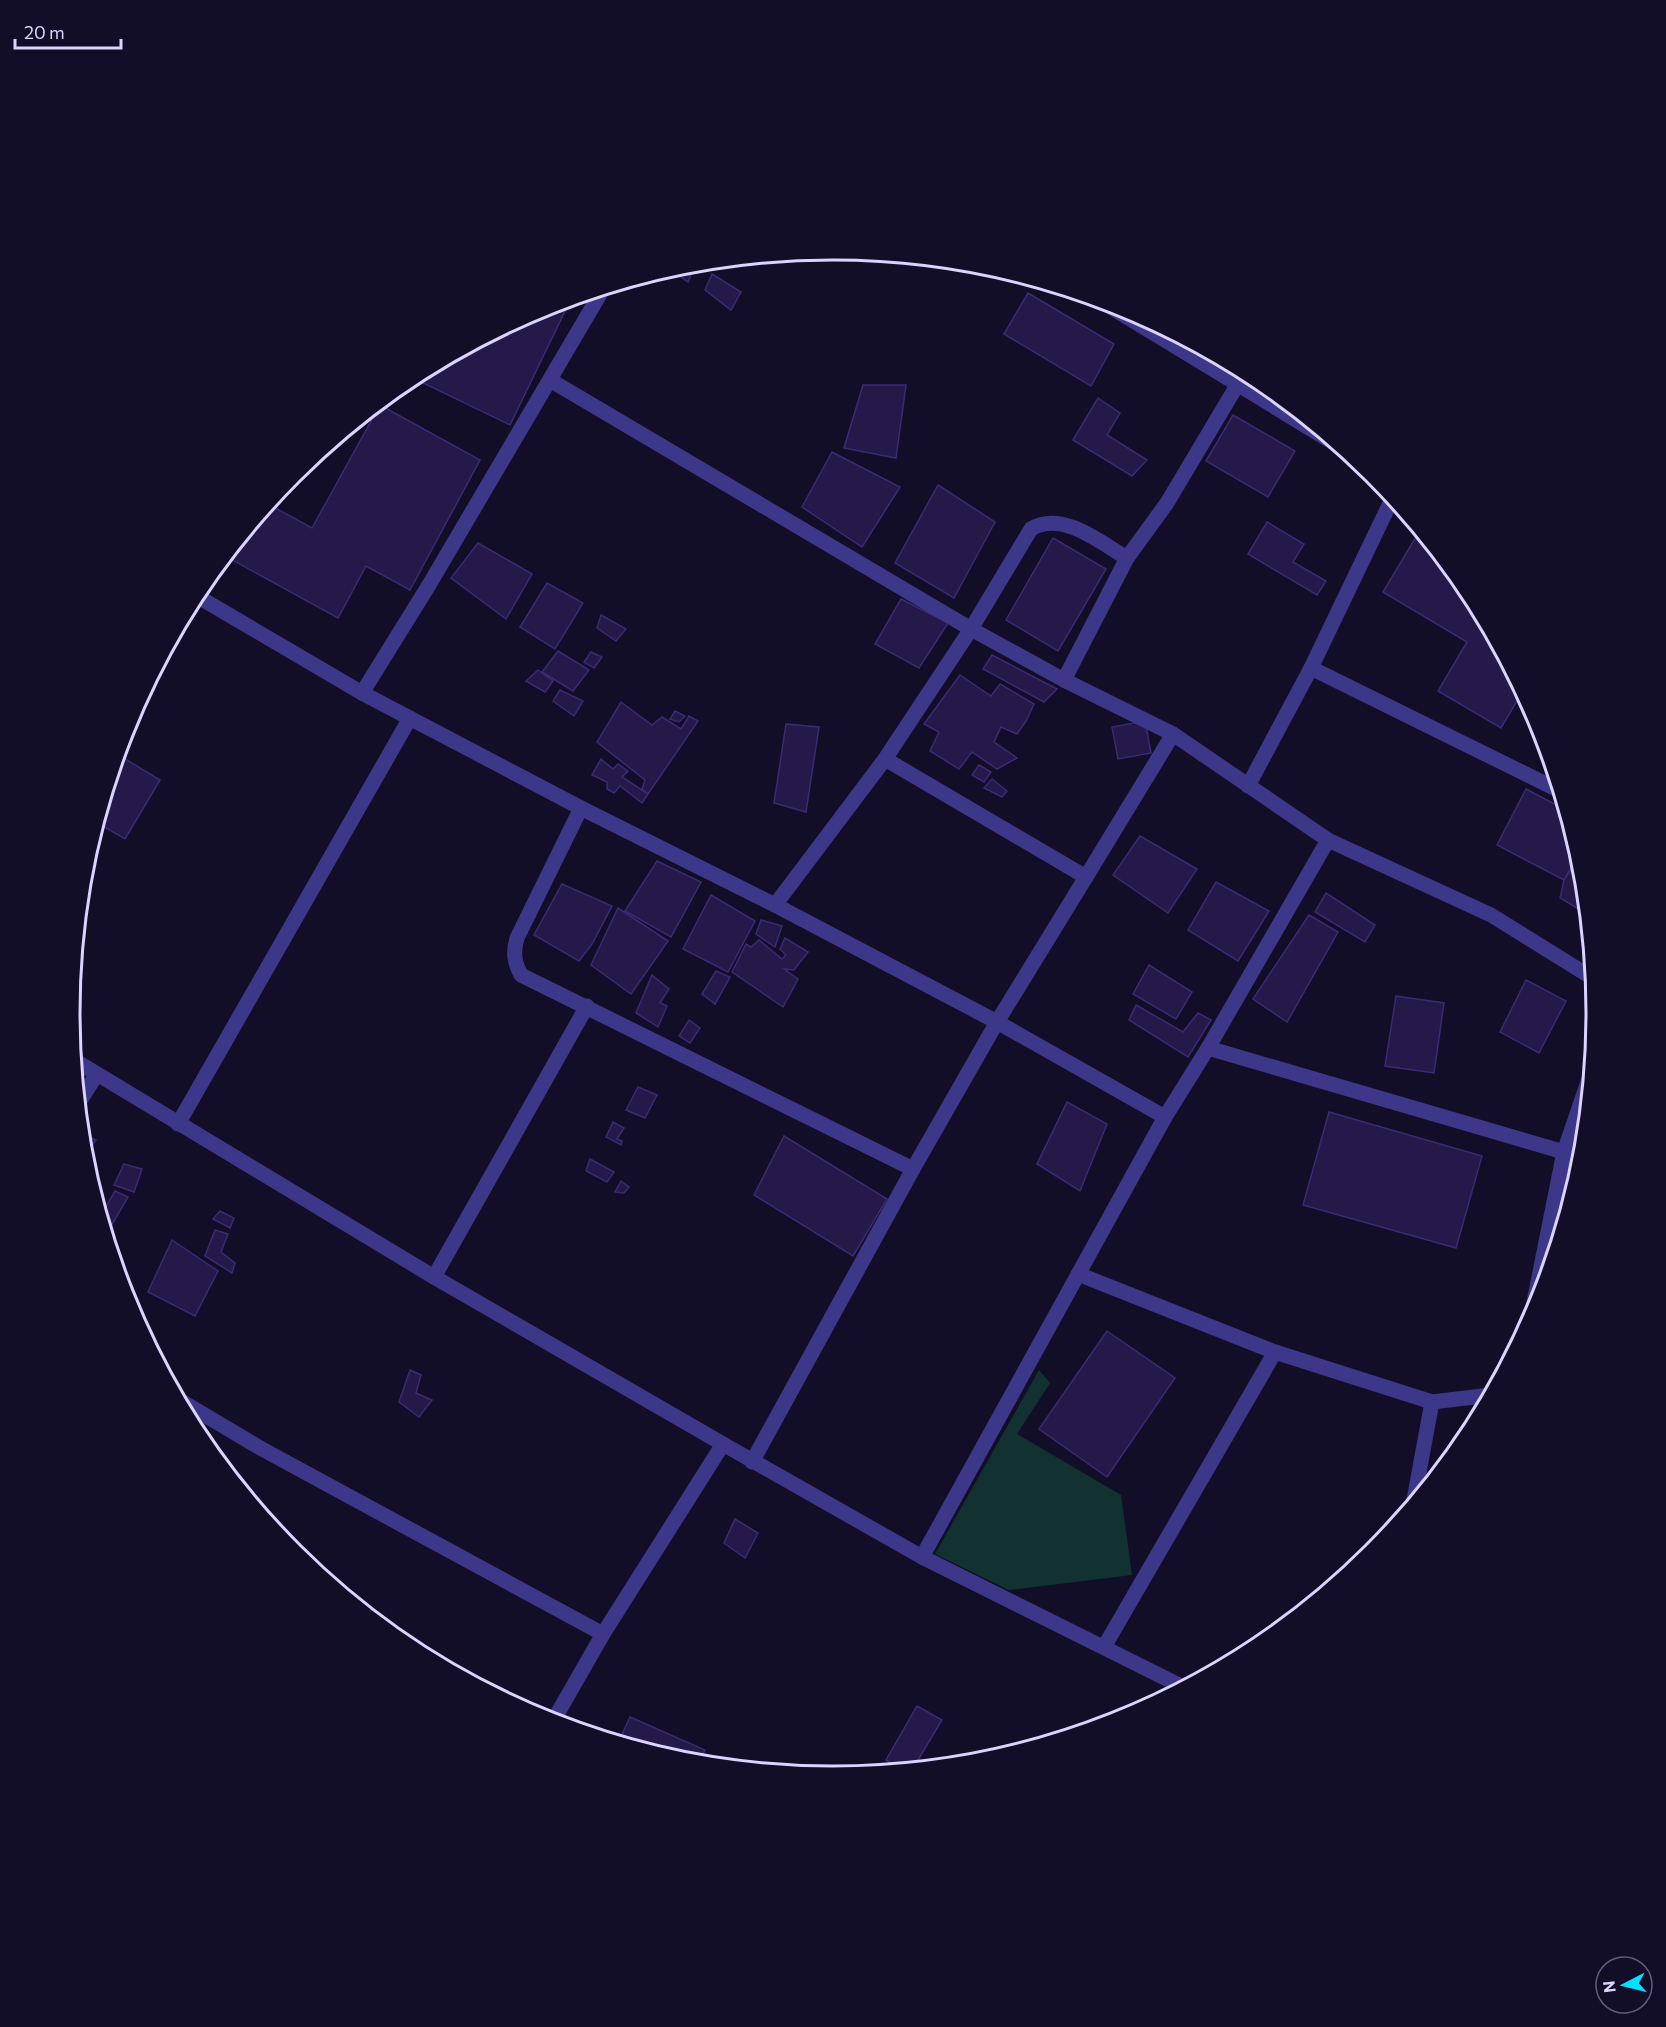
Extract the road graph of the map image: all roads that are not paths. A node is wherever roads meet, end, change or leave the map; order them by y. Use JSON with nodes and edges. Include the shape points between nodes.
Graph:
{"nodes":[{"id":1,"x":598,"y":298,"type":"edge"},
{"id":2,"x":1197,"y":354,"type":"edge"},
{"id":3,"x":1216,"y":365,"type":"edge"},
{"id":4,"x":1239,"y":379,"type":"edge"},
{"id":5,"x":550,"y":380,"type":"junction"},
{"id":6,"x":1389,"y":505,"type":"edge"},
{"id":7,"x":1127,"y":558,"type":"junction"},
{"id":8,"x":203,"y":600,"type":"edge"},
{"id":9,"x":971,"y":629,"type":"junction"},
{"id":10,"x":1311,"y":668,"type":"junction"},
{"id":11,"x":1064,"y":680,"type":"junction"},
{"id":12,"x":363,"y":693,"type":"junction"},
{"id":13,"x":410,"y":718,"type":"junction"},
{"id":14,"x":1173,"y":734,"type":"junction"},
{"id":15,"x":885,"y":759,"type":"junction"},
{"id":16,"x":1248,"y":786,"type":"junction"},
{"id":17,"x":1552,"y":787,"type":"edge"},
{"id":18,"x":581,"y":808,"type":"junction"},
{"id":19,"x":1328,"y":840,"type":"junction"},
{"id":20,"x":1086,"y":877,"type":"junction"},
{"id":21,"x":776,"y":905,"type":"junction"},
{"id":22,"x":1585,"y":974,"type":"edge"},
{"id":23,"x":587,"y":1006,"type":"junction"},
{"id":24,"x":997,"y":1022,"type":"junction"},
{"id":25,"x":1208,"y":1048,"type":"junction"},
{"id":26,"x":81,"y":1064,"type":"edge"},
{"id":27,"x":97,"y":1074,"type":"junction"},
{"id":28,"x":84,"y":1094,"type":"edge"},
{"id":29,"x":1165,"y":1117,"type":"junction"},
{"id":30,"x":1579,"y":1118,"type":"edge"},
{"id":31,"x":178,"y":1124,"type":"junction"},
{"id":32,"x":1564,"y":1152,"type":"junction"},
{"id":33,"x":913,"y":1169,"type":"junction"},
{"id":34,"x":1078,"y":1274,"type":"junction"},
{"id":35,"x":1539,"y":1276,"type":"edge"},
{"id":36,"x":434,"y":1277,"type":"junction"},
{"id":37,"x":1275,"y":1352,"type":"junction"},
{"id":38,"x":1482,"y":1396,"type":"edge"},
{"id":39,"x":1432,"y":1402,"type":"junction"},
{"id":40,"x":190,"y":1406,"type":"edge"},
{"id":41,"x":723,"y":1444,"type":"junction"},
{"id":42,"x":753,"y":1462,"type":"junction"},
{"id":43,"x":1416,"y":1491,"type":"edge"},
{"id":44,"x":922,"y":1557,"type":"junction"},
{"id":45,"x":603,"y":1634,"type":"junction"},
{"id":46,"x":1104,"y":1647,"type":"junction"},
{"id":47,"x":1176,"y":1684,"type":"edge"},
{"id":48,"x":557,"y":1714,"type":"edge"}],
"edges":[{"from":1,"to":5,"type":"street"},
{"from":2,"to":3,"type":"street"},
{"from":4,"to":7,"type":"street","via":[[1167,503]]},
{"from":5,"to":9,"type":"street"},
{"from":5,"to":12,"type":"street"},
{"from":6,"to":10,"type":"street"},
{"from":7,"to":9,"type":"street","via":[[1072,527],[1039,524],[1024,539]]},
{"from":7,"to":11,"type":"street"},
{"from":8,"to":12,"type":"street"},
{"from":9,"to":11,"type":"street"},
{"from":9,"to":15,"type":"street"},
{"from":10,"to":16,"type":"street"},
{"from":10,"to":17,"type":"street"},
{"from":11,"to":14,"type":"street"},
{"from":12,"to":13,"type":"street"},
{"from":13,"to":18,"type":"street"},
{"from":13,"to":31,"type":"street"},
{"from":14,"to":16,"type":"street"},
{"from":14,"to":20,"type":"street"},
{"from":15,"to":20,"type":"street"},
{"from":15,"to":21,"type":"street"},
{"from":16,"to":19,"type":"street"},
{"from":18,"to":21,"type":"street"},
{"from":18,"to":23,"type":"street","via":[[514,951],[521,975]]},
{"from":19,"to":22,"type":"street","via":[[1491,915]]},
{"from":19,"to":25,"type":"street"},
{"from":20,"to":24,"type":"street"},
{"from":21,"to":24,"type":"street"},
{"from":23,"to":33,"type":"street"},
{"from":23,"to":36,"type":"street"},
{"from":24,"to":29,"type":"street"},
{"from":24,"to":33,"type":"street"},
{"from":25,"to":29,"type":"street"},
{"from":25,"to":32,"type":"street"},
{"from":26,"to":27,"type":"street"},
{"from":27,"to":28,"type":"street"},
{"from":27,"to":31,"type":"street"},
{"from":29,"to":34,"type":"street"},
{"from":30,"to":32,"type":"street"},
{"from":31,"to":36,"type":"street"},
{"from":32,"to":35,"type":"street"},
{"from":33,"to":42,"type":"street"},
{"from":34,"to":37,"type":"street"},
{"from":34,"to":44,"type":"street"},
{"from":36,"to":41,"type":"street"},
{"from":37,"to":39,"type":"street"},
{"from":37,"to":46,"type":"street"},
{"from":38,"to":39,"type":"street"},
{"from":39,"to":43,"type":"street"},
{"from":40,"to":45,"type":"street"},
{"from":41,"to":42,"type":"street"},
{"from":41,"to":45,"type":"street"},
{"from":42,"to":44,"type":"street"},
{"from":44,"to":46,"type":"street"},
{"from":45,"to":48,"type":"street"},
{"from":46,"to":47,"type":"street"}]}
